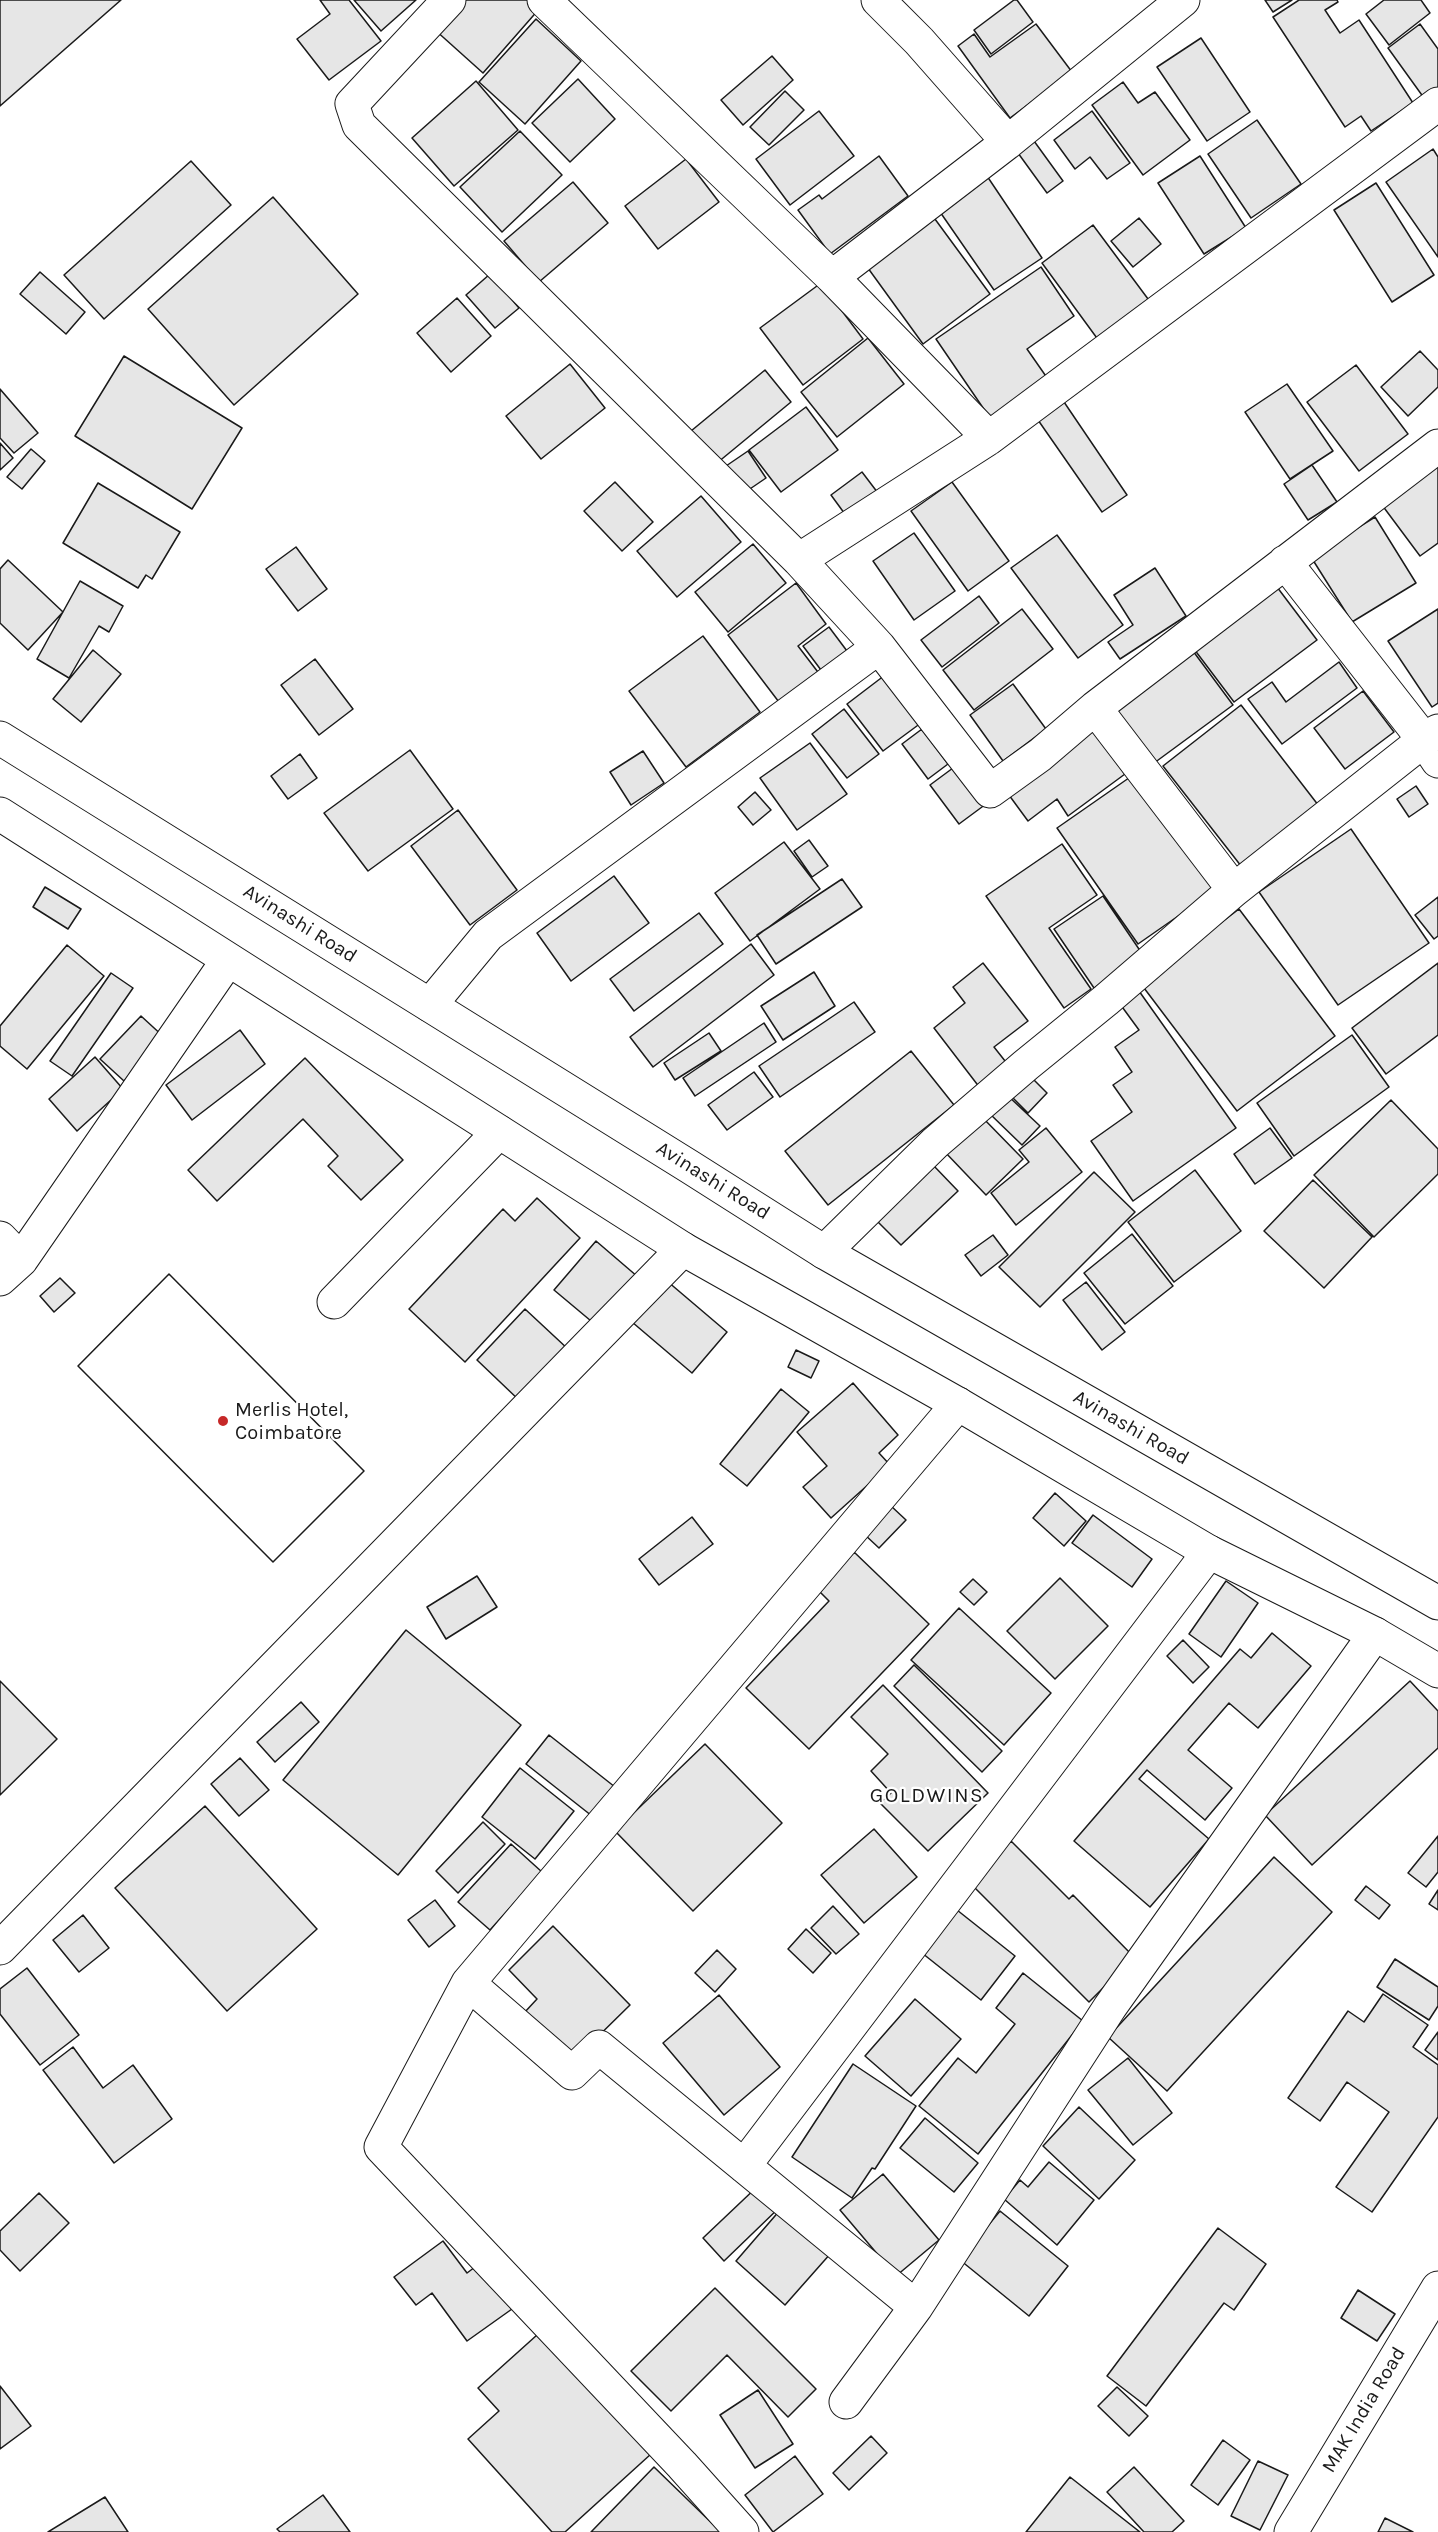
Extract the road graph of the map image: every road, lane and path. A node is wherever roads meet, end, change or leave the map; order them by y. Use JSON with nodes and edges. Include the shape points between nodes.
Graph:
{"nodes":[{"id":1,"x":449,"y":0,"type":"edge"},
{"id":2,"x":544,"y":0,"type":"edge"},
{"id":3,"x":878,"y":0,"type":"edge"},
{"id":4,"x":1183,"y":0,"type":"edge"},
{"id":5,"x":1438,"y":104,"type":"edge"},
{"id":6,"x":1008,"y":142,"type":"junction"},
{"id":7,"x":832,"y":277,"type":"junction"},
{"id":8,"x":989,"y":438,"type":"junction"},
{"id":9,"x":1438,"y":446,"type":"edge"},
{"id":10,"x":800,"y":560,"type":"junction"},
{"id":11,"x":1285,"y":562,"type":"junction"},
{"id":12,"x":879,"y":647,"type":"junction"},
{"id":13,"x":1095,"y":708,"type":"junction"},
{"id":14,"x":0,"y":738,"type":"edge"},
{"id":15,"x":1433,"y":744,"type":"edge"},
{"id":16,"x":0,"y":814,"type":"edge"},
{"id":17,"x":1234,"y":890,"type":"junction"},
{"id":18,"x":228,"y":960,"type":"junction"},
{"id":19,"x":430,"y":1005,"type":"junction"},
{"id":20,"x":499,"y":1132,"type":"junction"},
{"id":21,"x":682,"y":1249,"type":"junction"},
{"id":22,"x":824,"y":1252,"type":"junction"},
{"id":23,"x":7,"y":1259,"type":"edge"},
{"id":24,"x":334,"y":1302,"type":"dead end"},
{"id":25,"x":958,"y":1404,"type":"junction"},
{"id":26,"x":1209,"y":1552,"type":"junction"},
{"id":27,"x":1438,"y":1603,"type":"edge"},
{"id":28,"x":1375,"y":1634,"type":"junction"},
{"id":29,"x":1438,"y":1671,"type":"edge"},
{"id":30,"x":0,"y":1948,"type":"edge"},
{"id":31,"x":468,"y":1983,"type":"junction"},
{"id":32,"x":744,"y":2166,"type":"junction"},
{"id":33,"x":1438,"y":2288,"type":"edge"},
{"id":34,"x":916,"y":2307,"type":"junction"},
{"id":35,"x":846,"y":2402,"type":"dead end"},
{"id":36,"x":742,"y":2532,"type":"edge"},
{"id":37,"x":1291,"y":2532,"type":"edge"}],
"edges":[{"from":1,"to":10,"type":"street","via":[[352,104],[359,125]]},
{"from":2,"to":7,"type":"street"},
{"from":3,"to":6,"type":"street"},
{"from":4,"to":6,"type":"street"},
{"from":5,"to":8,"type":"street"},
{"from":6,"to":7,"type":"street"},
{"from":7,"to":8,"type":"street"},
{"from":8,"to":10,"type":"street"},
{"from":9,"to":11,"type":"street"},
{"from":10,"to":12,"type":"street"},
{"from":11,"to":13,"type":"street"},
{"from":11,"to":15,"type":"street"},
{"from":12,"to":13,"type":"street","via":[[990,791]]},
{"from":12,"to":19,"type":"street","via":[[488,935]]},
{"from":13,"to":17,"type":"street"},
{"from":14,"to":19,"type":"street","name":"Avinashi Road"},
{"from":15,"to":17,"type":"street"},
{"from":16,"to":18,"type":"street"},
{"from":17,"to":22,"type":"street","via":[[935,1143]]},
{"from":18,"to":20,"type":"street"},
{"from":18,"to":23,"type":"street"},
{"from":19,"to":22,"type":"street","name":"Avinashi Road"},
{"from":20,"to":21,"type":"street"},
{"from":20,"to":24,"type":"street"},
{"from":21,"to":25,"type":"street"},
{"from":21,"to":30,"type":"street"},
{"from":22,"to":27,"type":"street","name":"Avinashi Road"},
{"from":25,"to":26,"type":"street"},
{"from":25,"to":31,"type":"street"},
{"from":26,"to":28,"type":"street"},
{"from":26,"to":32,"type":"street"},
{"from":28,"to":29,"type":"street"},
{"from":28,"to":34,"type":"street","via":[[1110,2007]]},
{"from":31,"to":32,"type":"street","via":[[572,2073],[599,2048]]},
{"from":31,"to":36,"type":"street","via":[[381,2147]]},
{"from":32,"to":34,"type":"street"},
{"from":33,"to":37,"type":"street","name":"MAK India Road"},
{"from":34,"to":35,"type":"street"}]}
